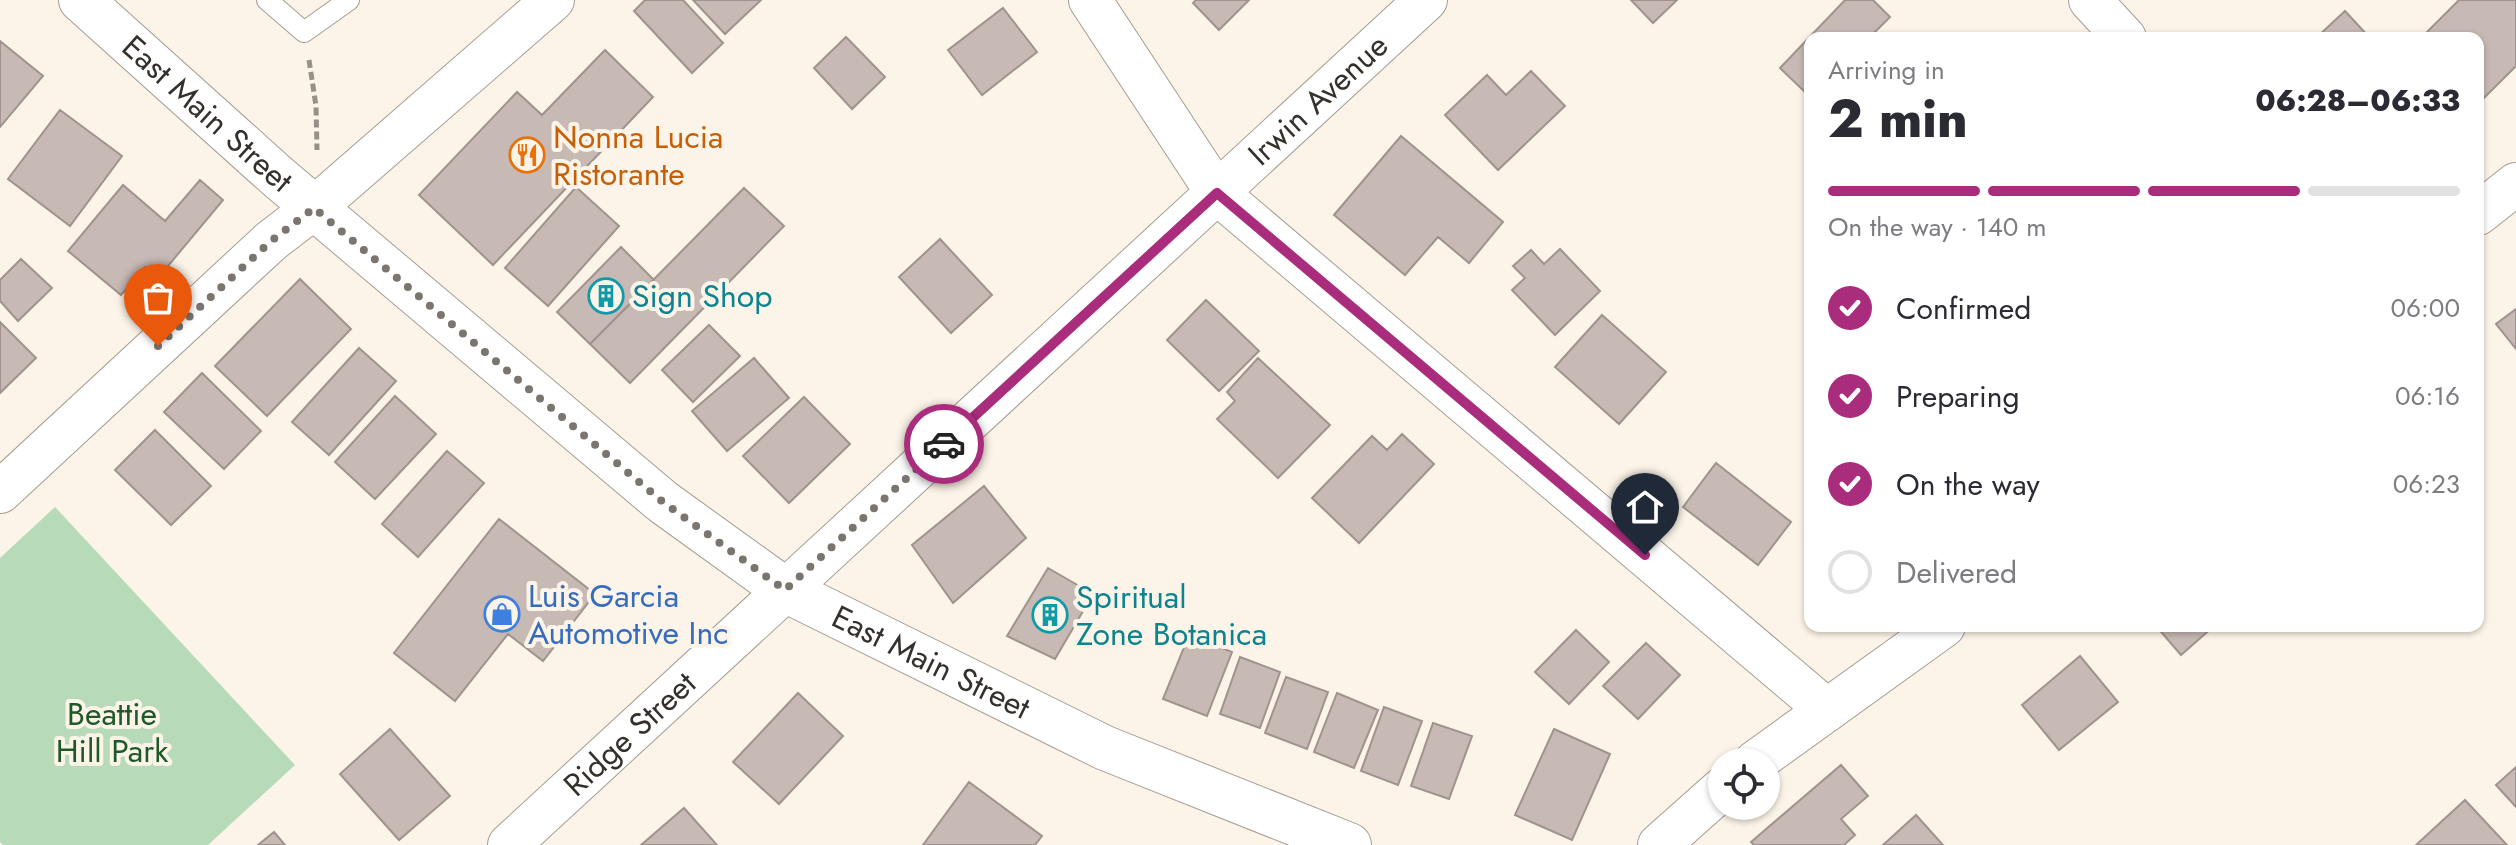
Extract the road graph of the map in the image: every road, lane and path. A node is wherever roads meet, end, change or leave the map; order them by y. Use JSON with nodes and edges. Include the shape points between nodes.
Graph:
{"nodes":[{"id":1,"x":81,"y":0,"type":"edge"},
{"id":2,"x":267,"y":0,"type":"edge"},
{"id":3,"x":349,"y":0,"type":"edge"},
{"id":4,"x":553,"y":0,"type":"edge"},
{"id":5,"x":1090,"y":0,"type":"edge"},
{"id":6,"x":1426,"y":0,"type":"edge"},
{"id":7,"x":2090,"y":0,"type":"edge"},
{"id":8,"x":304,"y":32,"type":"junction"},
{"id":9,"x":2119,"y":32,"type":"edge"},
{"id":10,"x":317,"y":151,"type":"dead end"},
{"id":11,"x":2516,"y":184,"type":"edge"},
{"id":12,"x":1217,"y":193,"type":"junction"},
{"id":13,"x":314,"y":208,"type":"junction"},
{"id":14,"x":2484,"y":209,"type":"edge"},
{"id":15,"x":0,"y":492,"type":"edge"},
{"id":16,"x":785,"y":590,"type":"junction"},
{"id":17,"x":1936,"y":632,"type":"edge"},
{"id":18,"x":1827,"y":710,"type":"junction"},
{"id":19,"x":1774,"y":748,"type":"edge"},
{"id":20,"x":1708,"y":801,"type":"edge"},
{"id":21,"x":1340,"y":843,"type":"edge"},
{"id":22,"x":509,"y":845,"type":"edge"},
{"id":23,"x":1659,"y":845,"type":"edge"}],
"edges":[{"from":1,"to":13,"type":"main road","name":"East Main Street"},
{"from":2,"to":8,"type":"lane"},
{"from":3,"to":8,"type":"lane"},
{"from":4,"to":13,"type":"street"},
{"from":5,"to":12,"type":"street"},
{"from":6,"to":12,"type":"street","name":"Irwin Avenue"},
{"from":7,"to":9,"type":"street"},
{"from":8,"to":10,"type":"path"},
{"from":11,"to":14,"type":"street"},
{"from":12,"to":16,"type":"street","name":"Irwin Avenue"},
{"from":12,"to":18,"type":"street"},
{"from":13,"to":15,"type":"street","via":[[271,241]]},
{"from":13,"to":16,"type":"main road","name":"East Main Street","via":[[663,502]]},
{"from":16,"to":21,"type":"main road","name":"East Main Street","via":[[1105,748]]},
{"from":16,"to":22,"type":"street","name":"Ridge Street"},
{"from":17,"to":18,"type":"street"},
{"from":18,"to":19,"type":"street"},
{"from":20,"to":23,"type":"street"}]}
